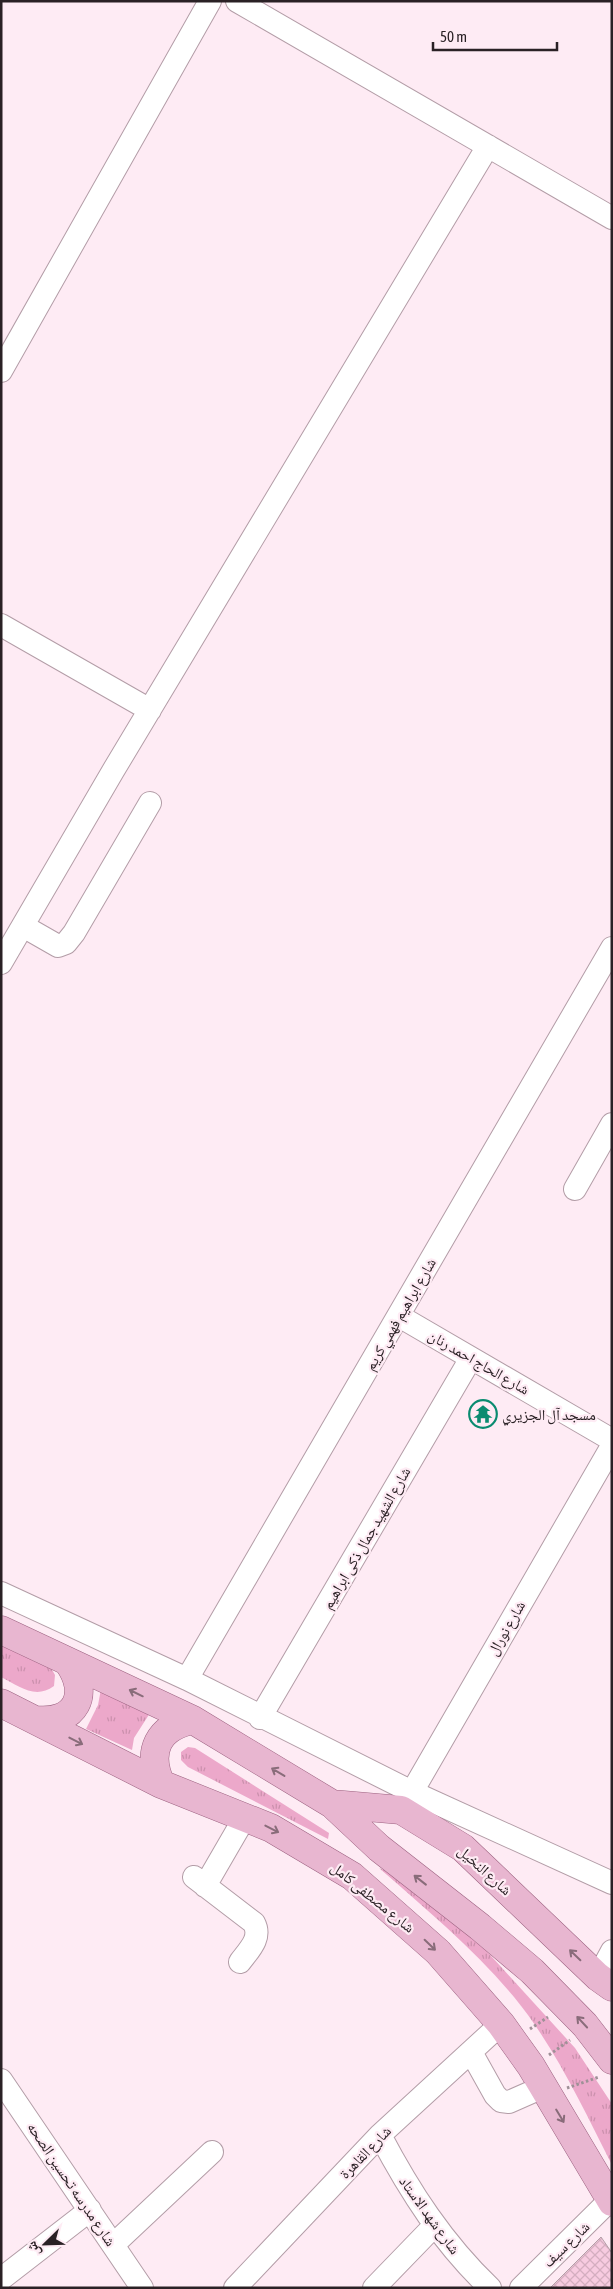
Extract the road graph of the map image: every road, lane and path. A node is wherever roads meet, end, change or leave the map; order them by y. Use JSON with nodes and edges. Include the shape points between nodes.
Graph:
{"nodes":[{"id":1,"x":210,"y":1,"type":"edge"},
{"id":2,"x":237,"y":1,"type":"edge"},
{"id":3,"x":488,"y":146,"type":"junction"},
{"id":4,"x":612,"y":218,"type":"edge"},
{"id":5,"x":1,"y":371,"type":"edge"},
{"id":6,"x":1,"y":625,"type":"edge"},
{"id":7,"x":150,"y":710,"type":"junction"},
{"id":8,"x":150,"y":803,"type":"dead end"},
{"id":9,"x":23,"y":926,"type":"junction"},
{"id":10,"x":612,"y":948,"type":"edge"},
{"id":11,"x":1,"y":963,"type":"edge"},
{"id":12,"x":612,"y":1124,"type":"edge"},
{"id":13,"x":575,"y":1190,"type":"dead end"},
{"id":14,"x":399,"y":1316,"type":"junction"},
{"id":15,"x":471,"y":1358,"type":"junction"},
{"id":16,"x":612,"y":1440,"type":"edge"},
{"id":17,"x":612,"y":1446,"type":"edge"},
{"id":18,"x":1,"y":1593,"type":"edge"},
{"id":19,"x":1,"y":1630,"type":"edge"},
{"id":20,"x":68,"y":1662,"type":"junction"},
{"id":21,"x":187,"y":1680,"type":"junction"},
{"id":22,"x":1,"y":1703,"type":"edge"},
{"id":23,"x":260,"y":1718,"type":"junction"},
{"id":24,"x":36,"y":1720,"type":"junction"},
{"id":25,"x":193,"y":1720,"type":"junction"},
{"id":26,"x":161,"y":1784,"type":"junction"},
{"id":27,"x":406,"y":1801,"type":"junction"},
{"id":28,"x":332,"y":1804,"type":"junction"},
{"id":29,"x":245,"y":1817,"type":"junction"},
{"id":30,"x":612,"y":1883,"type":"edge"},
{"id":31,"x":612,"y":1951,"type":"edge"},
{"id":32,"x":240,"y":1962,"type":"dead end"},
{"id":33,"x":605,"y":1982,"type":"edge"},
{"id":34,"x":566,"y":2004,"type":"junction"},
{"id":35,"x":588,"y":2029,"type":"junction"},
{"id":36,"x":507,"y":2032,"type":"junction"},
{"id":37,"x":471,"y":2052,"type":"junction"},
{"id":38,"x":607,"y":2068,"type":"edge"},
{"id":39,"x":1,"y":2080,"type":"edge"},
{"id":40,"x":541,"y":2083,"type":"junction"},
{"id":41,"x":380,"y":2135,"type":"junction"},
{"id":42,"x":212,"y":2152,"type":"dead end"},
{"id":43,"x":611,"y":2201,"type":"edge"},
{"id":44,"x":90,"y":2210,"type":"junction"},
{"id":45,"x":434,"y":2226,"type":"junction"},
{"id":46,"x":113,"y":2245,"type":"junction"},
{"id":47,"x":1,"y":2279,"type":"edge"},
{"id":48,"x":1,"y":2284,"type":"edge"},
{"id":49,"x":4,"y":2288,"type":"edge"},
{"id":50,"x":142,"y":2288,"type":"edge"},
{"id":51,"x":235,"y":2288,"type":"edge"},
{"id":52,"x":374,"y":2288,"type":"edge"},
{"id":53,"x":490,"y":2288,"type":"edge"},
{"id":54,"x":521,"y":2288,"type":"edge"}],
"edges":[{"from":1,"to":5,"type":"street"},
{"from":2,"to":3,"type":"street"},
{"from":3,"to":4,"type":"street"},
{"from":3,"to":7,"type":"street"},
{"from":6,"to":7,"type":"street"},
{"from":7,"to":9,"type":"street"},
{"from":8,"to":9,"type":"street","via":[[66,943],[58,946]]},
{"from":9,"to":11,"type":"street"},
{"from":10,"to":14,"type":"street","name":"شارع ابراهيم فهمي كريم"},
{"from":12,"to":13,"type":"street"},
{"from":14,"to":15,"type":"street","name":"شارع الحاج احمد رنان"},
{"from":14,"to":21,"type":"street","name":"شارع ابراهيم فهمي كريم"},
{"from":15,"to":16,"type":"street","name":"شارع الحاج احمد رنان"},
{"from":15,"to":23,"type":"street","name":"شارع الشهيد جمال ذكى ابراهيم"},
{"from":17,"to":27,"type":"street","name":"شارع نورال"},
{"from":18,"to":21,"type":"street"},
{"from":19,"to":20,"type":"main road"},
{"from":20,"to":24,"type":"main road","via":[[77,1674],[80,1690],[76,1705],[65,1716],[51,1722]]},
{"from":25,"to":20,"type":"main road","one_way":true},
{"from":21,"to":23,"type":"street"},
{"from":22,"to":24,"type":"main road","name":"شارع مصطفى كامل"},
{"from":23,"to":27,"type":"street"},
{"from":24,"to":26,"type":"main road","name":"شارع مصطفى كامل","one_way":true},
{"from":25,"to":26,"type":"main road","via":[[172,1727],[158,1742],[154,1763]]},
{"from":28,"to":25,"type":"main road","one_way":true},
{"from":26,"to":29,"type":"main road","name":"شارع مصطفى كامل"},
{"from":27,"to":28,"type":"main road","name":"شارع النخيل","via":[[383,1807]]},
{"from":27,"to":30,"type":"street"},
{"from":33,"to":27,"type":"main road","name":"شارع النخيل","one_way":true,"via":[[463,1848]]},
{"from":34,"to":28,"type":"main road","one_way":true,"via":[[507,1949],[379,1848]]},
{"from":29,"to":32,"type":"street","via":[[200,1882],[254,1923],[258,1930],[256,1939]]},
{"from":29,"to":36,"type":"main road","name":"شارع مصطفى كامل","one_way":true,"via":[[271,1828],[352,1876],[438,1952]]},
{"from":31,"to":33,"type":"street"},
{"from":35,"to":34,"type":"main road","one_way":true},
{"from":34,"to":36,"type":"path"},
{"from":35,"to":38,"type":"main road"},
{"from":35,"to":40,"type":"path"},
{"from":36,"to":37,"type":"street","name":"شارع القاهرة"},
{"from":36,"to":40,"type":"main road","name":"شارع مصطفى كامل"},
{"from":37,"to":40,"type":"street","via":[[501,2101],[509,2102]]},
{"from":37,"to":41,"type":"street","name":"شارع القاهرة"},
{"from":38,"to":40,"type":"path"},
{"from":39,"to":44,"type":"street","name":"شارع مدرسه تحسين الصحه"},
{"from":40,"to":43,"type":"main road","name":"شارع مصطفى كامل","one_way":true},
{"from":41,"to":45,"type":"street","name":"شارع شهد الاستاد","via":[[404,2182]]},
{"from":41,"to":51,"type":"street","name":"شارع القاهرة"},
{"from":42,"to":46,"type":"street"},
{"from":43,"to":54,"type":"street","name":"شارع سيف"},
{"from":44,"to":46,"type":"street","name":"شارع مدرسه تحسين الصحه"},
{"from":44,"to":47,"type":"street"},
{"from":45,"to":52,"type":"street"},
{"from":45,"to":53,"type":"street","name":"شارع شهد الاستاد"},
{"from":46,"to":50,"type":"street","name":"شارع مدرسه تحسين الصحه"},
{"from":48,"to":49,"type":"street"}]}
